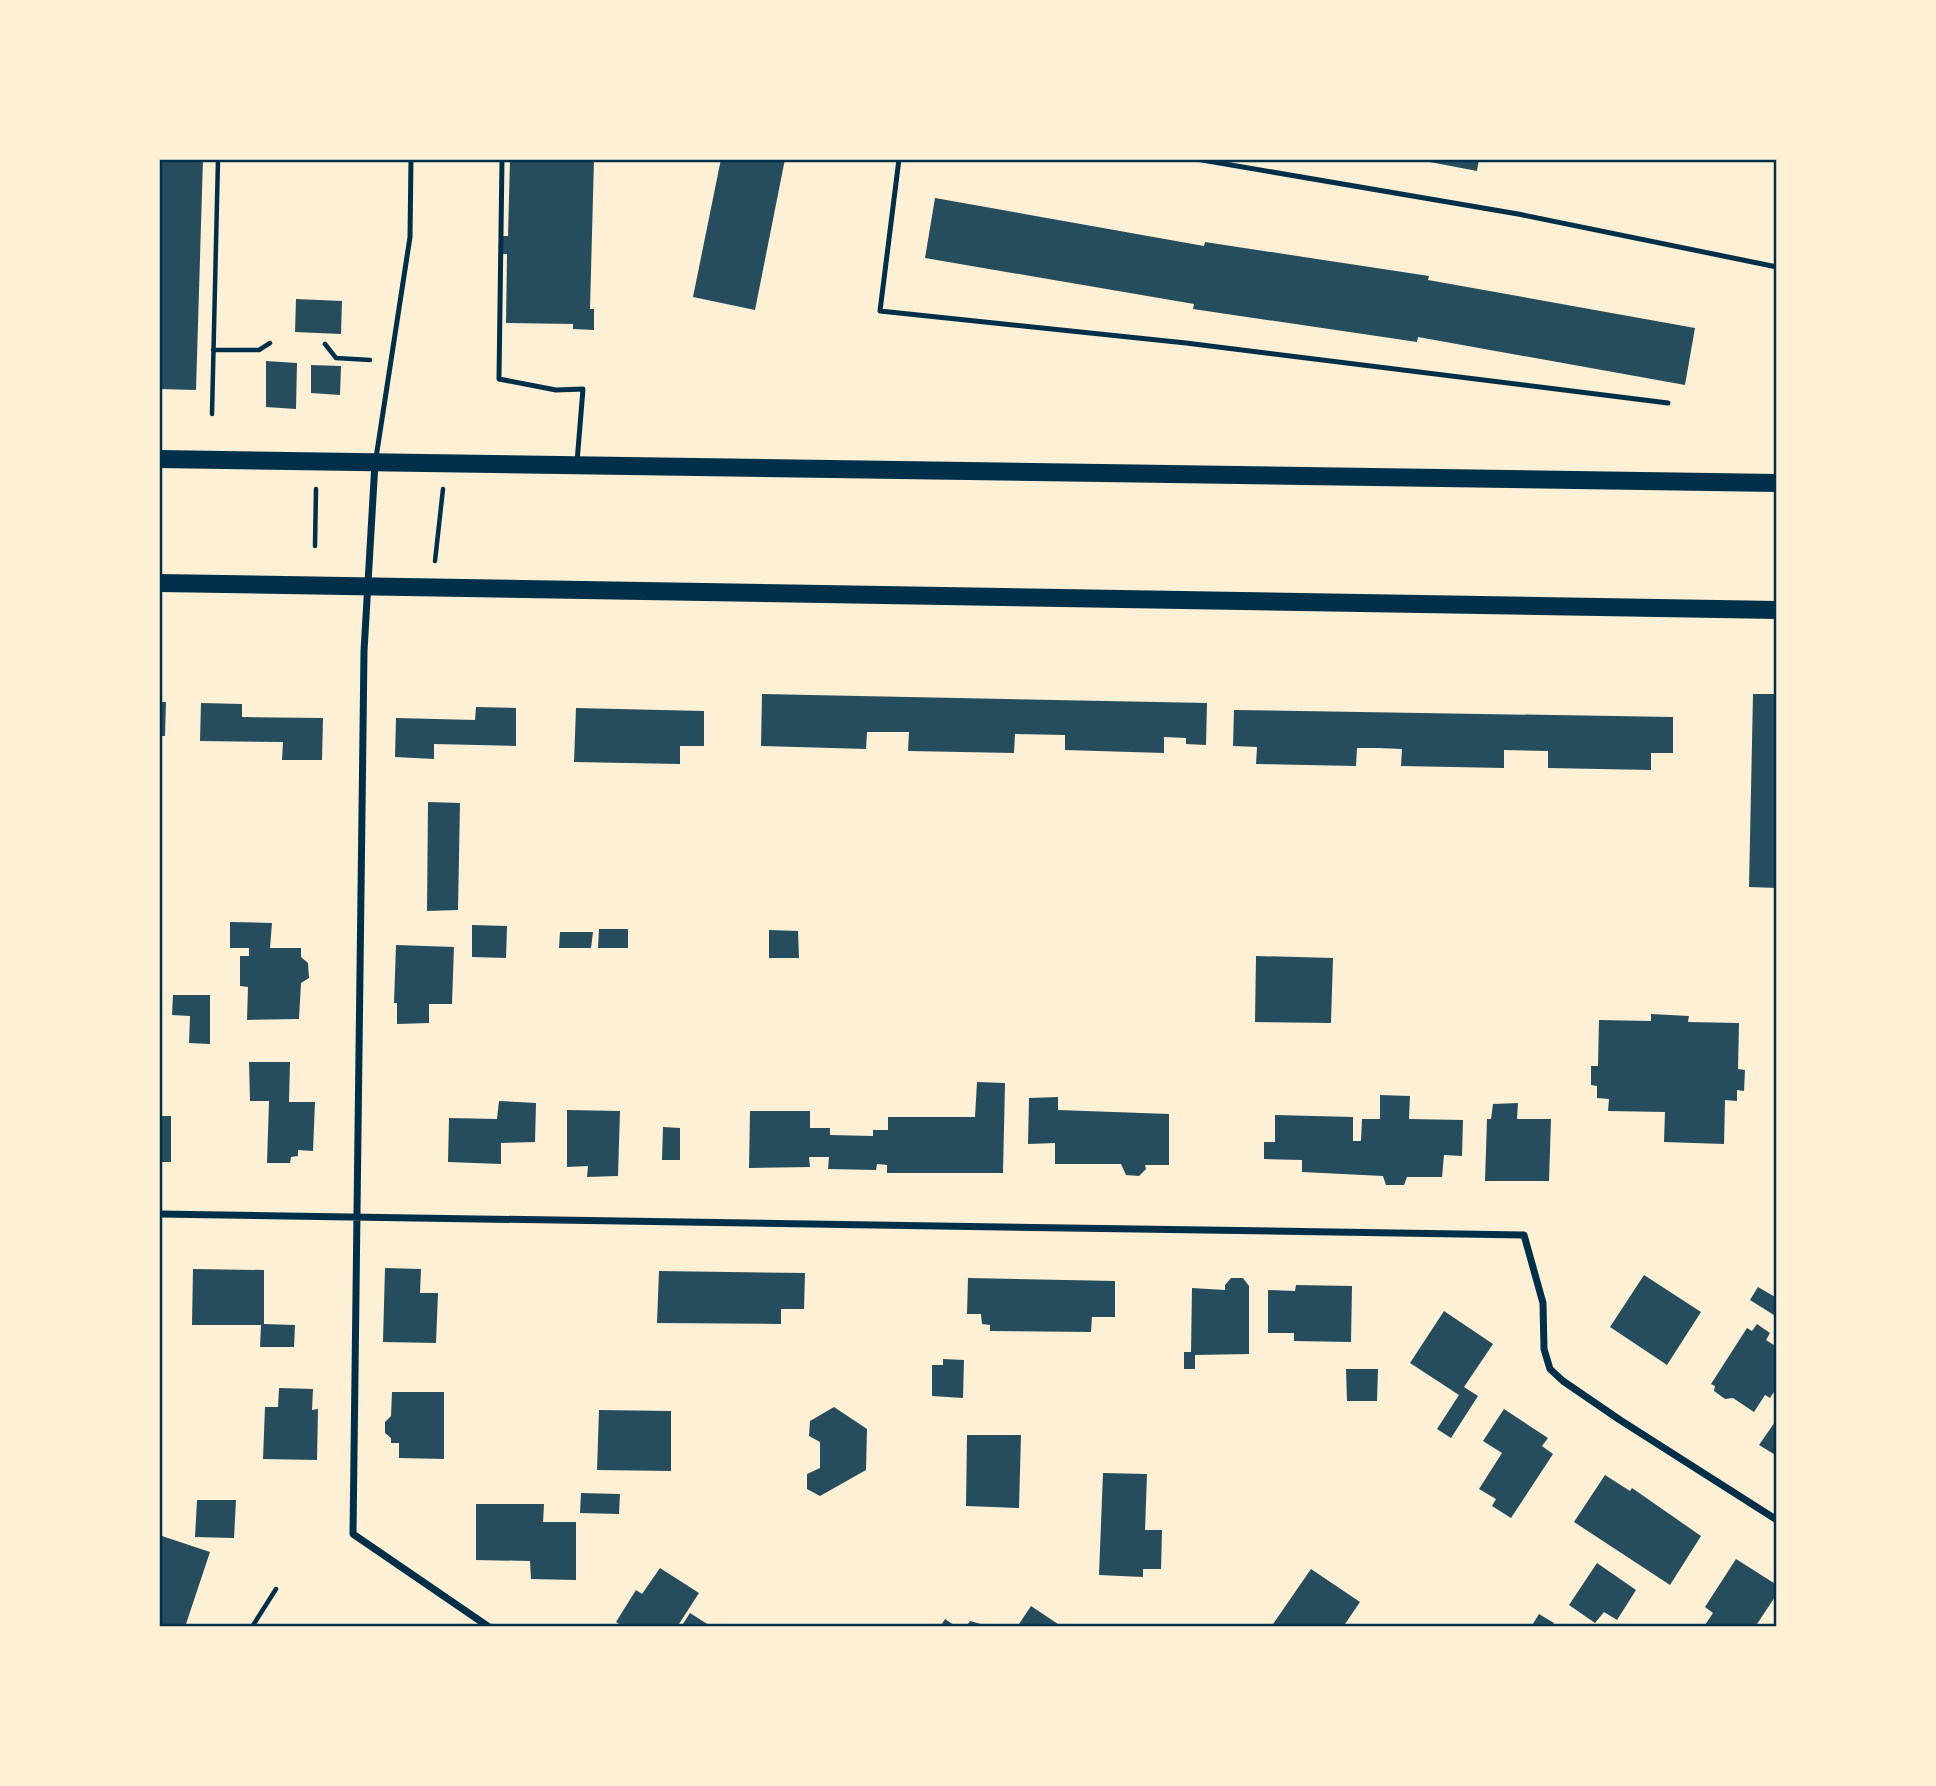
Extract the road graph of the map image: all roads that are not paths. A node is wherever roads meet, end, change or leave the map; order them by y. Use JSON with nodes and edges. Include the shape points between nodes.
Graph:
{"nodes":[{"id":1,"x":411,"y":159,"type":"edge"},
{"id":2,"x":502,"y":159,"type":"edge"},
{"id":3,"x":899,"y":159,"type":"edge"},
{"id":4,"x":1196,"y":159,"type":"edge"},
{"id":5,"x":1777,"y":267,"type":"edge"},
{"id":6,"x":1668,"y":403,"type":"dead end"},
{"id":7,"x":159,"y":460,"type":"edge"},
{"id":8,"x":375,"y":463,"type":"junction"},
{"id":9,"x":576,"y":465,"type":"junction"},
{"id":10,"x":1777,"y":483,"type":"edge"},
{"id":11,"x":159,"y":583,"type":"edge"},
{"id":12,"x":367,"y":586,"type":"junction"},
{"id":13,"x":1777,"y":610,"type":"edge"},
{"id":14,"x":159,"y":1213,"type":"edge"},
{"id":15,"x":356,"y":1216,"type":"junction"},
{"id":16,"x":1777,"y":1520,"type":"edge"},
{"id":17,"x":489,"y":1627,"type":"edge"}],
"edges":[{"from":1,"to":8,"type":"lane","via":[[410,237]]},
{"from":2,"to":9,"type":"lane","via":[[499,379],[556,390],[583,389]]},
{"from":3,"to":6,"type":"lane","via":[[880,311],[1186,343]]},
{"from":4,"to":5,"type":"lane","via":[[1518,214]]},
{"from":7,"to":8,"type":"main road"},
{"from":8,"to":9,"type":"main road"},
{"from":8,"to":12,"type":"street"},
{"from":9,"to":10,"type":"main road"},
{"from":11,"to":12,"type":"main road"},
{"from":12,"to":13,"type":"main road"},
{"from":12,"to":15,"type":"street"},
{"from":14,"to":15,"type":"street"},
{"from":15,"to":16,"type":"street","via":[[1524,1235],[1543,1303],[1544,1349],[1550,1369],[1620,1420]]},
{"from":15,"to":17,"type":"street","via":[[353,1534]]}]}
